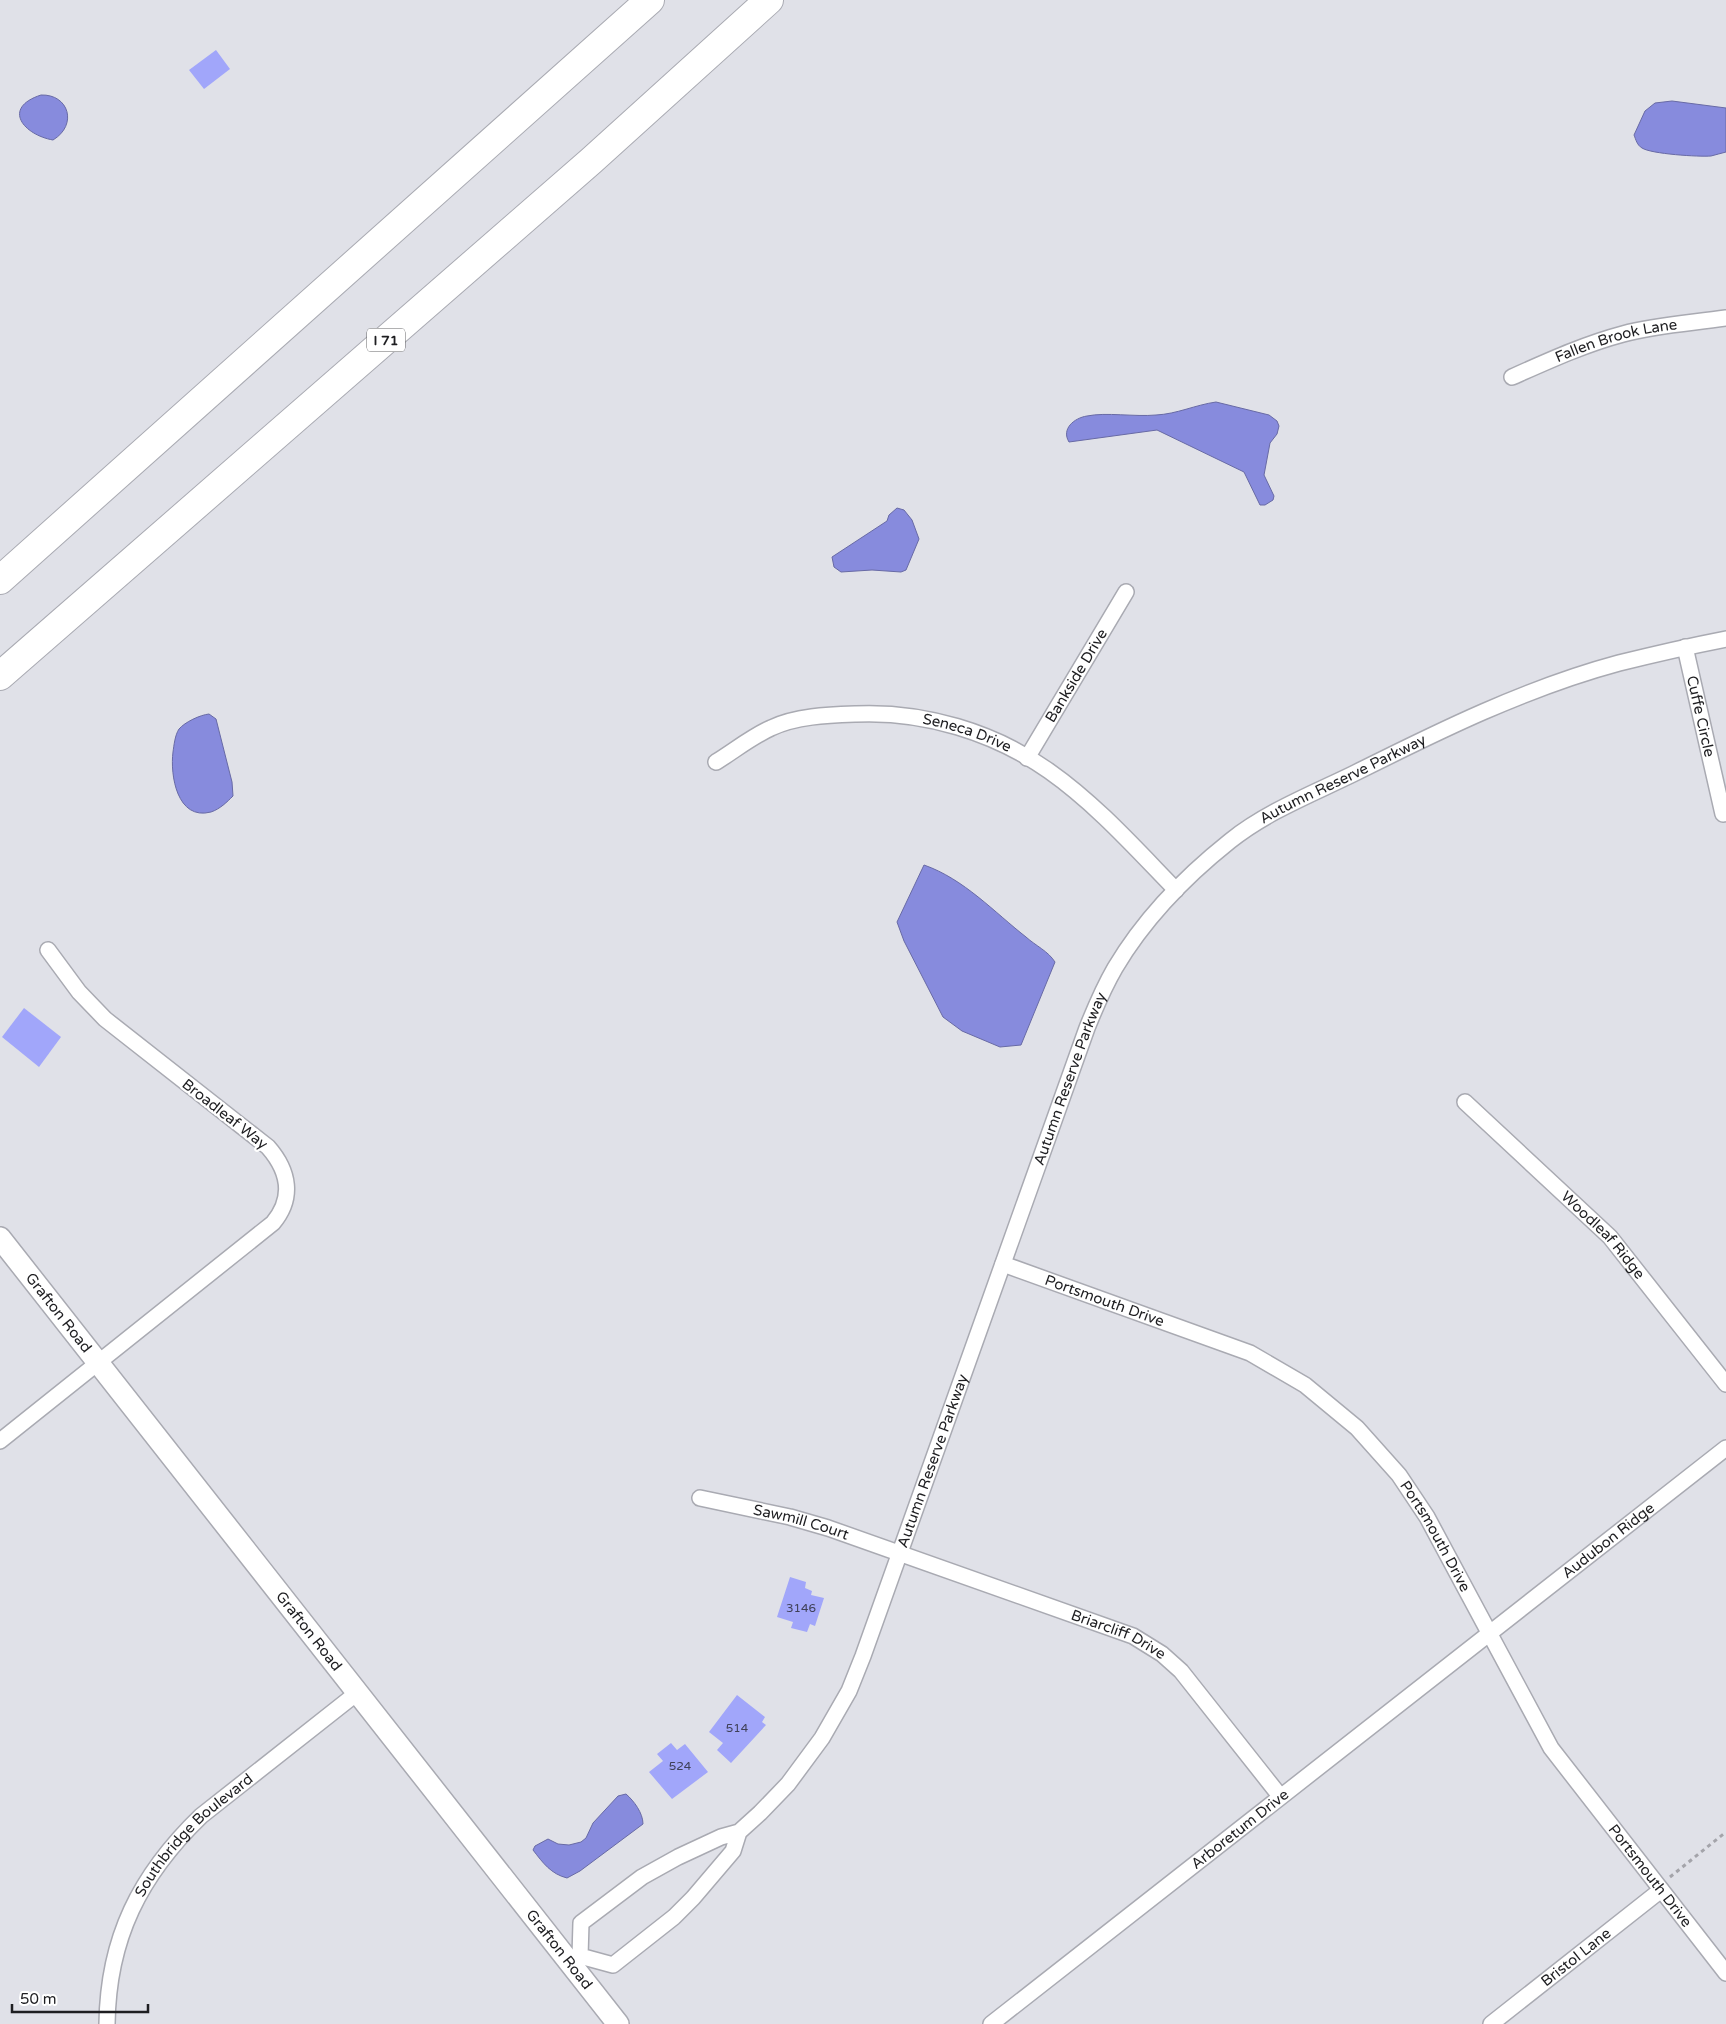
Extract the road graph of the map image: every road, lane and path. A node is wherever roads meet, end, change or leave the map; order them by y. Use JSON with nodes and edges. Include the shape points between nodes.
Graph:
{"nodes":[{"id":1,"x":650,"y":0,"type":"edge"},
{"id":2,"x":769,"y":0,"type":"edge"},
{"id":3,"x":1726,"y":318,"type":"edge"},
{"id":4,"x":1512,"y":376,"type":"dead end"},
{"id":5,"x":0,"y":580,"type":"edge"},
{"id":6,"x":1126,"y":592,"type":"dead end"},
{"id":7,"x":1726,"y":638,"type":"edge"},
{"id":8,"x":1685,"y":647,"type":"junction"},
{"id":9,"x":0,"y":676,"type":"edge"},
{"id":10,"x":1026,"y":758,"type":"junction"},
{"id":11,"x":716,"y":762,"type":"dead end"},
{"id":12,"x":1723,"y":814,"type":"dead end"},
{"id":13,"x":1176,"y":890,"type":"junction"},
{"id":14,"x":48,"y":950,"type":"dead end"},
{"id":15,"x":1465,"y":1102,"type":"dead end"},
{"id":16,"x":0,"y":1238,"type":"edge"},
{"id":17,"x":1003,"y":1264,"type":"junction"},
{"id":18,"x":98,"y":1363,"type":"junction"},
{"id":19,"x":1726,"y":1384,"type":"edge"},
{"id":20,"x":0,"y":1441,"type":"edge"},
{"id":21,"x":1726,"y":1448,"type":"edge"},
{"id":22,"x":700,"y":1498,"type":"dead end"},
{"id":23,"x":900,"y":1552,"type":"junction"},
{"id":24,"x":1489,"y":1633,"type":"junction"},
{"id":25,"x":357,"y":1692,"type":"junction"},
{"id":26,"x":1280,"y":1796,"type":"junction"},
{"id":27,"x":739,"y":1832,"type":"junction"},
{"id":28,"x":1726,"y":1832,"type":"edge"},
{"id":29,"x":1661,"y":1890,"type":"junction"},
{"id":30,"x":575,"y":1960,"type":"junction"},
{"id":31,"x":1726,"y":1973,"type":"edge"},
{"id":32,"x":107,"y":2024,"type":"edge"},
{"id":33,"x":618,"y":2024,"type":"edge"},
{"id":34,"x":991,"y":2024,"type":"edge"},
{"id":35,"x":1490,"y":2024,"type":"edge"}],
"edges":[{"from":1,"to":5,"type":"highway"},
{"from":2,"to":9,"type":"highway","number":"I 71","via":[[576,174]]},
{"from":3,"to":4,"type":"street","name":"Fallen Brook Lane","via":[[1622,334]]},
{"from":6,"to":10,"type":"street","name":"Bankside Drive"},
{"from":7,"to":8,"type":"street","name":"Autumn Reserve Parkway"},
{"from":8,"to":12,"type":"street","name":"Cuffe Circle"},
{"from":8,"to":13,"type":"street","name":"Autumn Reserve Parkway","via":[[1618,663],[1538,690],[1425,738],[1253,825],[1215,853]]},
{"from":10,"to":11,"type":"street","name":"Seneca Drive","via":[[987,737],[938,722],[867,713],[816,717],[772,727]]},
{"from":10,"to":13,"type":"street","name":"Seneca Drive","via":[[1050,772],[1085,800]]},
{"from":13,"to":17,"type":"street","name":"Autumn Reserve Parkway","via":[[1127,949],[1096,1005]]},
{"from":14,"to":18,"type":"street","name":"Broadleaf Way","via":[[79,992],[105,1019],[268,1147],[284,1169],[286,1178],[283,1208],[273,1224]]},
{"from":15,"to":19,"type":"street","name":"Woodleaf Ridge","via":[[1610,1237]]},
{"from":16,"to":18,"type":"street","name":"Grafton Road"},
{"from":17,"to":23,"type":"street","name":"Autumn Reserve Parkway"},
{"from":17,"to":24,"type":"street","name":"Portsmouth Drive","via":[[1250,1353],[1318,1394],[1357,1428],[1406,1485],[1433,1527]]},
{"from":18,"to":20,"type":"street","name":"Broadleaf Way"},
{"from":18,"to":25,"type":"street","name":"Grafton Road"},
{"from":21,"to":24,"type":"street","name":"Audubon Ridge"},
{"from":22,"to":23,"type":"street","name":"Sawmill Court","via":[[790,1517]]},
{"from":23,"to":26,"type":"street","name":"Briarcliff Drive","via":[[1120,1631],[1149,1645],[1192,1683]]},
{"from":23,"to":27,"type":"street","name":"Autumn Reserve Parkway","via":[[863,1656],[832,1722],[788,1784]]},
{"from":24,"to":26,"type":"street","name":"Arboretum Drive"},
{"from":24,"to":29,"type":"street","name":"Portsmouth Drive","via":[[1551,1748]]},
{"from":25,"to":30,"type":"street","name":"Grafton Road"},
{"from":25,"to":32,"type":"street","name":"Southbridge Boulevard","via":[[201,1816],[160,1860],[124,1926],[111,1974]]},
{"from":26,"to":34,"type":"street","name":"Arboretum Drive"},
{"from":27,"to":30,"type":"street","name":"Autumn Reserve Parkway","via":[[721,1837],[660,1866],[594,1912],[582,1923]]},
{"from":27,"to":30,"type":"street","name":"Autumn Reserve Parkway","via":[[733,1851],[693,1898],[613,1965]]},
{"from":28,"to":29,"type":"path","via":[[1668,1879]]},
{"from":29,"to":31,"type":"street","name":"Portsmouth Drive"},
{"from":29,"to":35,"type":"street","name":"Bristol Lane"},
{"from":30,"to":33,"type":"street","name":"Grafton Road"}]}
